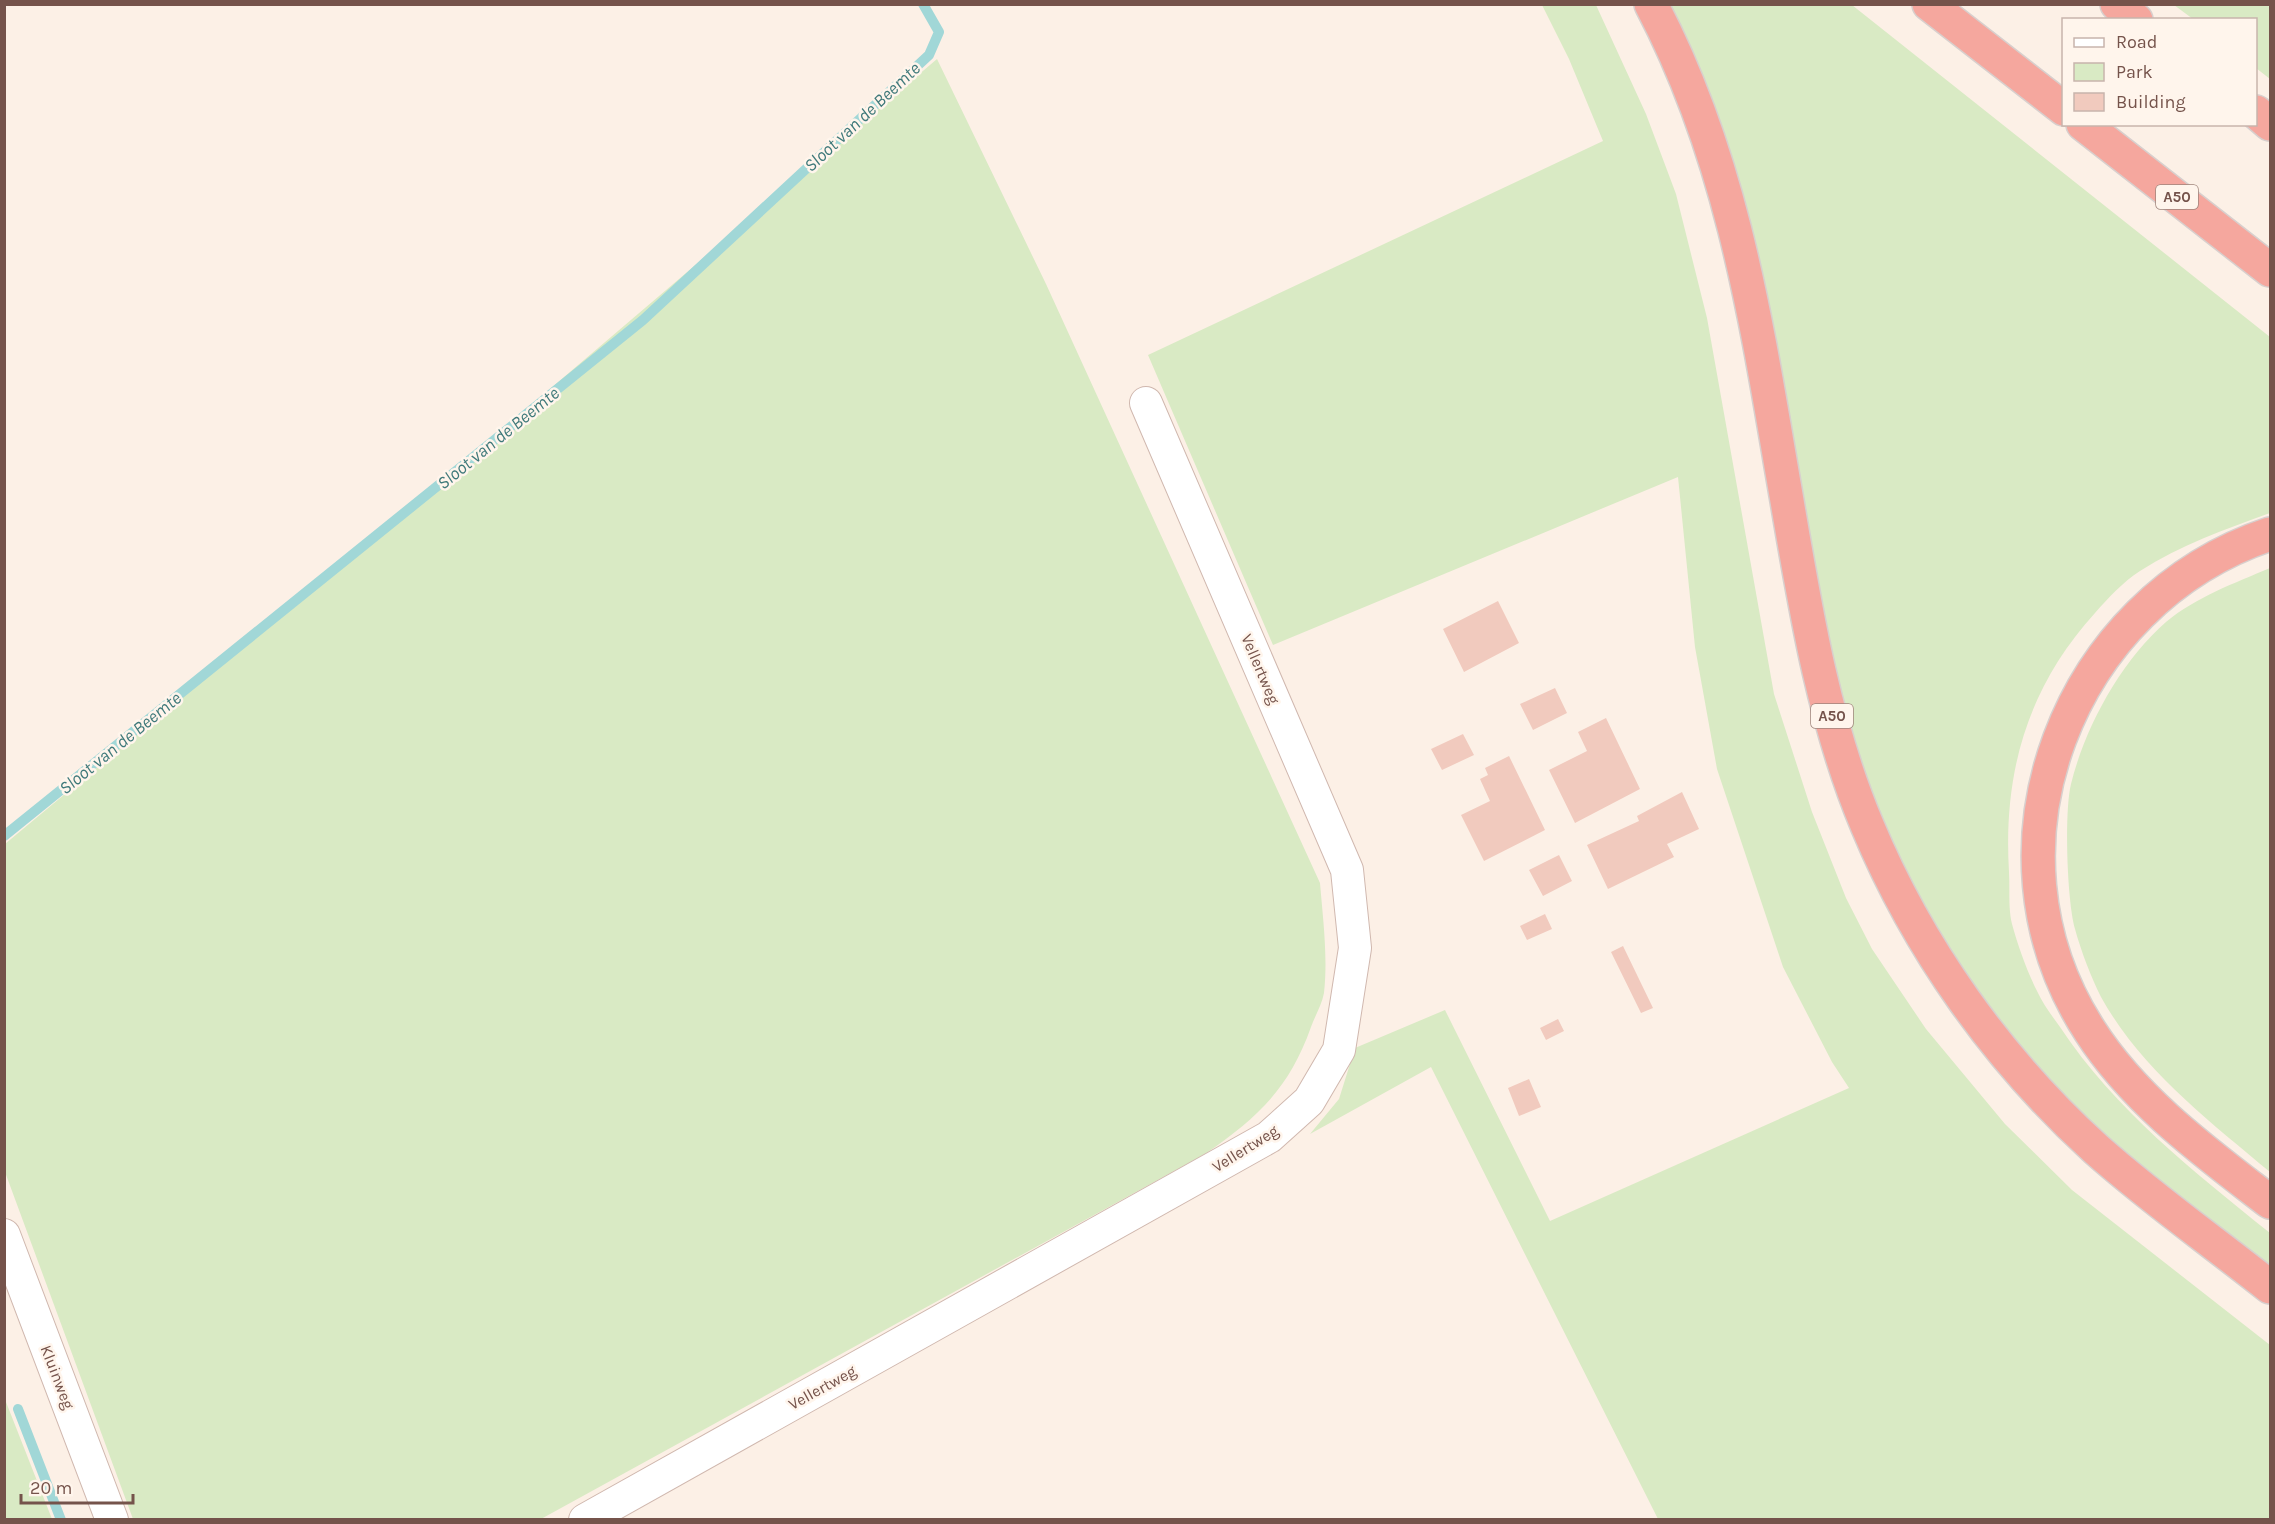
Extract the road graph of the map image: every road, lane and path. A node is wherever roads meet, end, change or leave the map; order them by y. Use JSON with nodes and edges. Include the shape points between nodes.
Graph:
{"nodes":[{"id":1,"x":1651,"y":4,"type":"edge"},
{"id":2,"x":1929,"y":4,"type":"edge"},
{"id":3,"x":2117,"y":4,"type":"edge"},
{"id":4,"x":2134,"y":18,"type":"edge"},
{"id":5,"x":2062,"y":107,"type":"edge"},
{"id":6,"x":2257,"y":113,"type":"edge"},
{"id":7,"x":2271,"y":124,"type":"edge"},
{"id":8,"x":2086,"y":126,"type":"edge"},
{"id":9,"x":2271,"y":270,"type":"edge"},
{"id":10,"x":1146,"y":403,"type":"dead end"},
{"id":11,"x":2271,"y":534,"type":"edge"},
{"id":12,"x":2271,"y":1202,"type":"edge"},
{"id":13,"x":4,"y":1235,"type":"edge"},
{"id":14,"x":2271,"y":1287,"type":"edge"},
{"id":15,"x":112,"y":1520,"type":"edge"},
{"id":16,"x":585,"y":1520,"type":"edge"}],
"edges":[{"from":1,"to":14,"type":"highway","number":"A50","via":[[1685,76],[1728,203],[1752,293],[1805,601],[1823,683],[1863,815],[1887,868],[1926,943],[2025,1077],[2096,1149]]},
{"from":2,"to":5,"type":"highway"},
{"from":3,"to":4,"type":"highway"},
{"from":6,"to":7,"type":"highway"},
{"from":8,"to":9,"type":"highway","number":"A50"},
{"from":10,"to":16,"type":"street","name":"Vellertweg","via":[[1347,870],[1355,948],[1339,1050],[1309,1101],[1269,1137]]},
{"from":11,"to":12,"type":"highway","via":[[2219,555],[2162,593],[2128,625],[2093,670],[2076,700],[2051,764],[2043,798],[2039,867],[2042,901],[2059,967],[2089,1030],[2108,1058],[2156,1108]]},
{"from":13,"to":15,"type":"street","name":"Kluinweg"}]}
